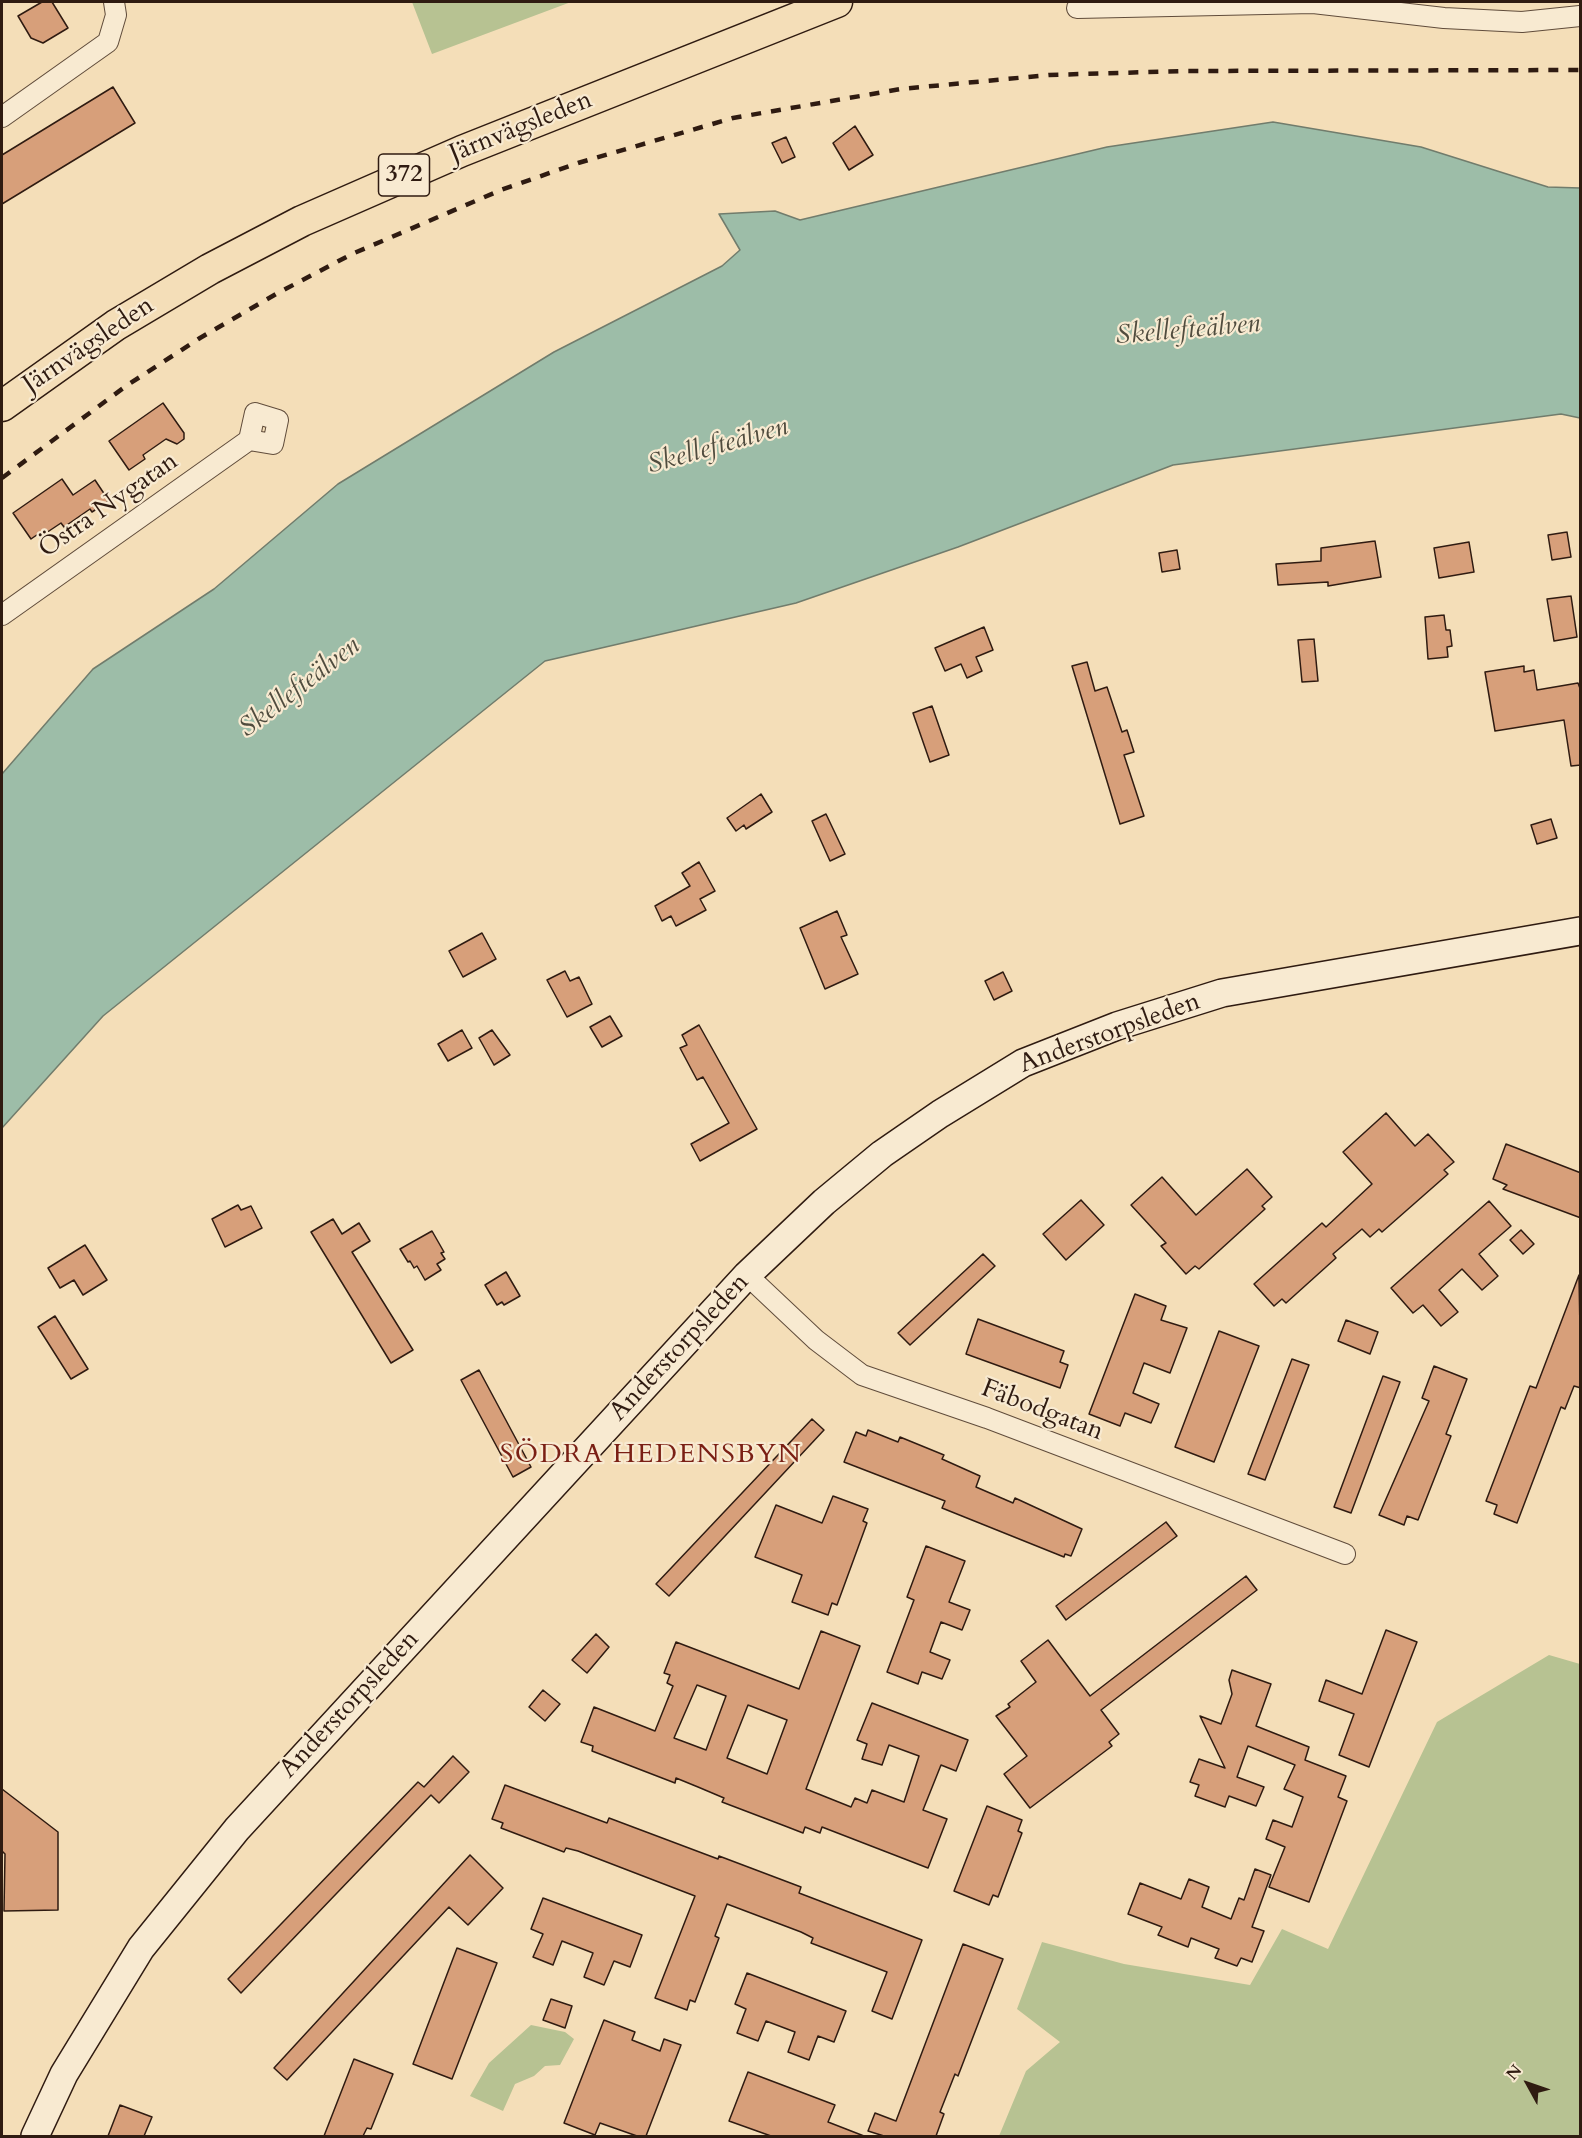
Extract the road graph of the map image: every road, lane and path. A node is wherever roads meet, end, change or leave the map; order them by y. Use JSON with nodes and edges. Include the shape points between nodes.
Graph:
{"nodes":[{"id":1,"x":114,"y":2,"type":"edge"},
{"id":2,"x":837,"y":2,"type":"edge"},
{"id":3,"x":1077,"y":8,"type":"dead end"},
{"id":4,"x":1581,"y":16,"type":"edge"},
{"id":5,"x":2,"y":117,"type":"edge"},
{"id":6,"x":2,"y":406,"type":"edge"},
{"id":7,"x":249,"y":440,"type":"dead end"},
{"id":8,"x":2,"y":615,"type":"edge"},
{"id":9,"x":1581,"y":931,"type":"edge"},
{"id":10,"x":747,"y":1275,"type":"junction"},
{"id":11,"x":1345,"y":1554,"type":"dead end"},
{"id":12,"x":35,"y":2136,"type":"edge"}],
"edges":[{"from":1,"to":5,"type":"street","via":[[116,15],[108,42]]},
{"from":2,"to":6,"type":"main road","name":"Järnvägsleden","number":"372","via":[[462,151],[302,221],[210,269],[116,325]]},
{"from":3,"to":4,"type":"street","via":[[1313,3],[1444,18],[1522,22]]},
{"from":7,"to":8,"type":"street","name":"Östra Nygatan"},
{"from":9,"to":10,"type":"main road","name":"Anderstorpsleden","via":[[1222,993],[1117,1026],[1023,1063],[882,1154]]},
{"from":10,"to":11,"type":"street","name":"Fäbodgatan","via":[[816,1340],[862,1375],[987,1418]]},
{"from":10,"to":12,"type":"main road","name":"Anderstorpsleden","via":[[230,1838],[141,1948],[64,2074]]}]}
